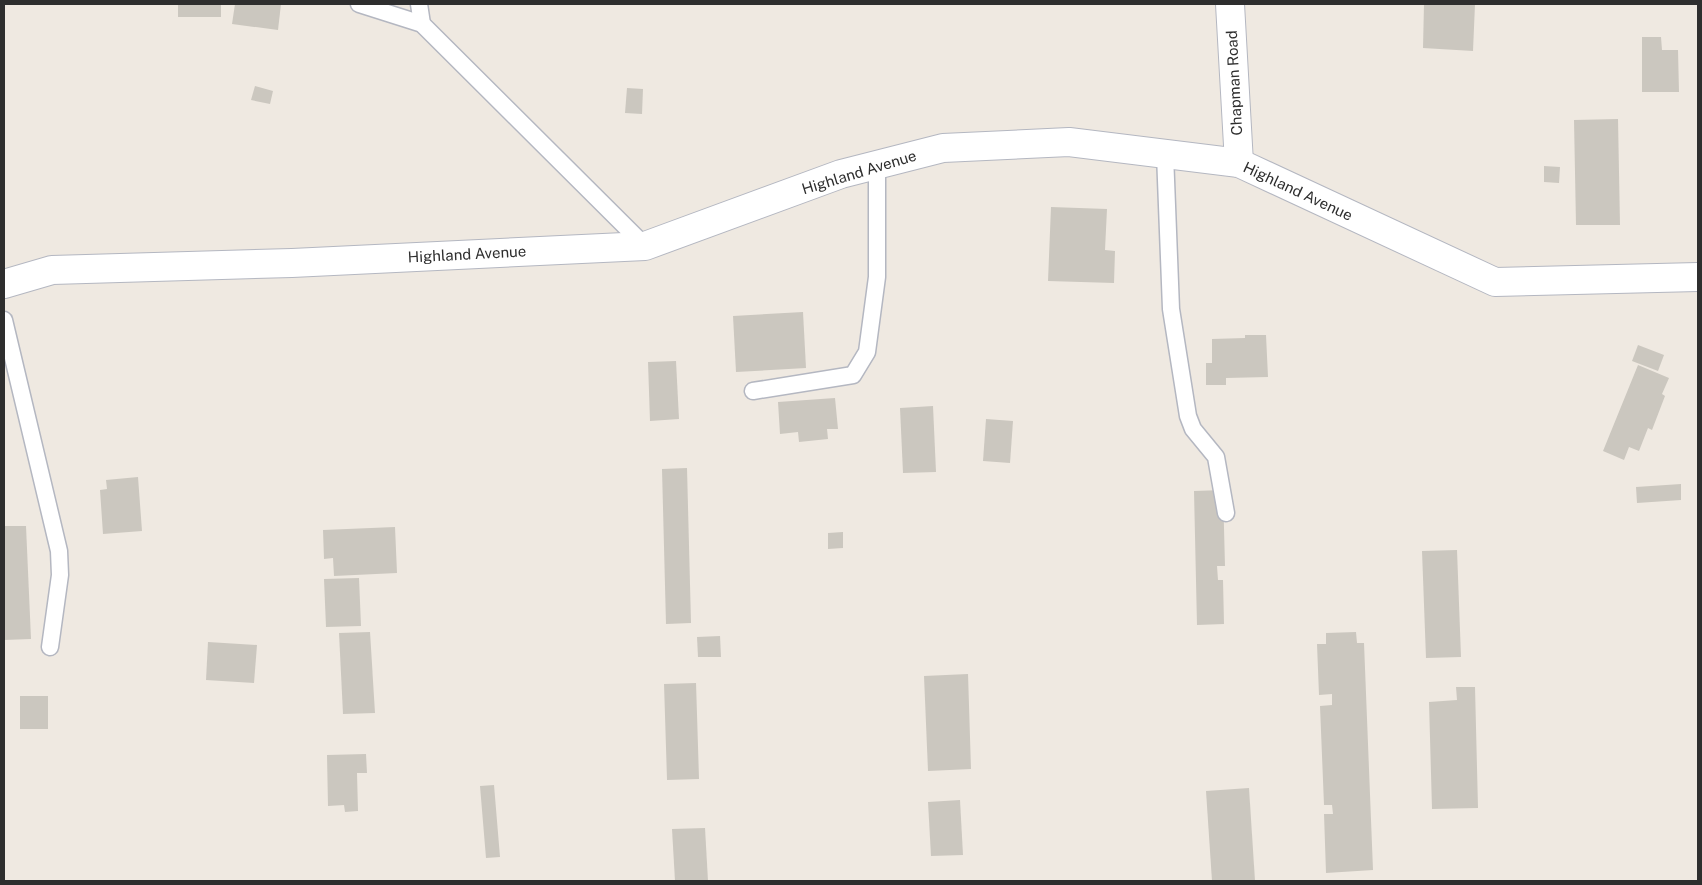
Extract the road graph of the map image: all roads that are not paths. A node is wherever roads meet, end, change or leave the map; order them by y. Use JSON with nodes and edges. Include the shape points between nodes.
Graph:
{"nodes":[{"id":1,"x":359,"y":4,"type":"edge"},
{"id":2,"x":419,"y":4,"type":"edge"},
{"id":3,"x":1230,"y":4,"type":"edge"},
{"id":4,"x":422,"y":24,"type":"junction"},
{"id":5,"x":1164,"y":154,"type":"junction"},
{"id":6,"x":1239,"y":163,"type":"junction"},
{"id":7,"x":877,"y":165,"type":"junction"},
{"id":8,"x":645,"y":246,"type":"junction"},
{"id":9,"x":1698,"y":277,"type":"edge"},
{"id":10,"x":4,"y":284,"type":"edge"},
{"id":11,"x":4,"y":320,"type":"edge"},
{"id":12,"x":753,"y":391,"type":"dead end"},
{"id":13,"x":1226,"y":513,"type":"dead end"},
{"id":14,"x":50,"y":647,"type":"dead end"}],
"edges":[{"from":1,"to":4,"type":"lane"},
{"from":2,"to":4,"type":"lane"},
{"from":3,"to":6,"type":"street","name":"Chapman Road"},
{"from":4,"to":8,"type":"lane"},
{"from":5,"to":6,"type":"street","name":"Highland Avenue"},
{"from":5,"to":7,"type":"street","name":"Highland Avenue","via":[[1069,142],[943,148]]},
{"from":5,"to":13,"type":"lane","via":[[1171,309],[1188,416],[1193,429],[1216,457]]},
{"from":6,"to":9,"type":"street","name":"Highland Avenue","via":[[1495,282]]},
{"from":7,"to":8,"type":"street","name":"Highland Avenue","via":[[841,174]]},
{"from":7,"to":12,"type":"lane","via":[[877,277],[867,352],[853,375]]},
{"from":8,"to":10,"type":"street","name":"Highland Avenue","via":[[292,263],[52,270]]},
{"from":11,"to":14,"type":"lane","via":[[59,550],[60,576]]}]}
